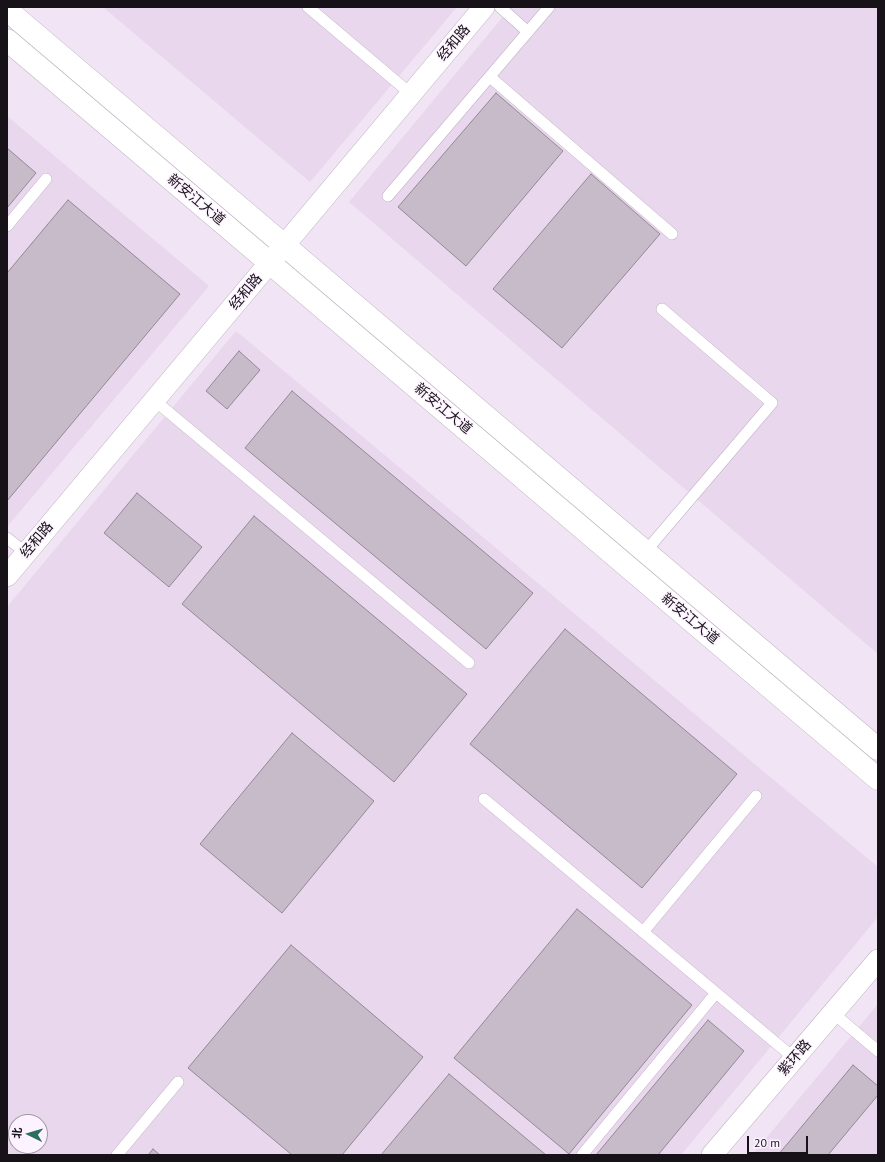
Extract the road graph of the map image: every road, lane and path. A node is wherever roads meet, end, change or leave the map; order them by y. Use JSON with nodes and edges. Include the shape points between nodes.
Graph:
{"nodes":[{"id":1,"x":308,"y":7,"type":"edge"},
{"id":2,"x":484,"y":7,"type":"edge"},
{"id":3,"x":500,"y":7,"type":"edge"},
{"id":4,"x":549,"y":7,"type":"edge"},
{"id":5,"x":7,"y":10,"type":"edge"},
{"id":6,"x":528,"y":32,"type":"junction"},
{"id":7,"x":7,"y":40,"type":"edge"},
{"id":8,"x":490,"y":77,"type":"junction"},
{"id":9,"x":411,"y":94,"type":"junction"},
{"id":10,"x":46,"y":179,"type":"dead end"},
{"id":11,"x":388,"y":196,"type":"dead end"},
{"id":12,"x":7,"y":226,"type":"edge"},
{"id":13,"x":672,"y":234,"type":"dead end"},
{"id":14,"x":284,"y":245,"type":"junction"},
{"id":15,"x":270,"y":263,"type":"junction"},
{"id":16,"x":662,"y":309,"type":"dead end"},
{"id":17,"x":154,"y":400,"type":"junction"},
{"id":18,"x":7,"y":538,"type":"edge"},
{"id":19,"x":646,"y":551,"type":"junction"},
{"id":20,"x":26,"y":553,"type":"junction"},
{"id":21,"x":7,"y":576,"type":"edge"},
{"id":22,"x":469,"y":663,"type":"dead end"},
{"id":23,"x":878,"y":749,"type":"edge"},
{"id":24,"x":878,"y":779,"type":"edge"},
{"id":25,"x":756,"y":796,"type":"dead end"},
{"id":26,"x":484,"y":799,"type":"dead end"},
{"id":27,"x":643,"y":932,"type":"junction"},
{"id":28,"x":878,"y":960,"type":"edge"},
{"id":29,"x":716,"y":993,"type":"junction"},
{"id":30,"x":833,"y":1013,"type":"junction"},
{"id":31,"x":878,"y":1051,"type":"edge"},
{"id":32,"x":794,"y":1058,"type":"junction"},
{"id":33,"x":178,"y":1082,"type":"dead end"},
{"id":34,"x":117,"y":1155,"type":"edge"},
{"id":35,"x":582,"y":1155,"type":"edge"},
{"id":36,"x":712,"y":1155,"type":"edge"}],
"edges":[{"from":1,"to":9,"type":"lane"},
{"from":2,"to":9,"type":"street","name":"经和路"},
{"from":3,"to":6,"type":"lane"},
{"from":4,"to":6,"type":"lane"},
{"from":5,"to":14,"type":"main road","name":"新安江大道"},
{"from":6,"to":8,"type":"lane"},
{"from":7,"to":15,"type":"main road","name":"新安江大道"},
{"from":8,"to":11,"type":"lane"},
{"from":8,"to":13,"type":"lane"},
{"from":9,"to":14,"type":"street","name":"经和路"},
{"from":10,"to":12,"type":"lane"},
{"from":14,"to":15,"type":"street","name":"经和路"},
{"from":14,"to":19,"type":"main road","name":"新安江大道"},
{"from":15,"to":17,"type":"street","name":"经和路"},
{"from":15,"to":24,"type":"main road","name":"新安江大道"},
{"from":16,"to":19,"type":"lane","via":[[772,403]]},
{"from":17,"to":20,"type":"street","name":"经和路"},
{"from":17,"to":22,"type":"lane"},
{"from":18,"to":20,"type":"lane"},
{"from":19,"to":23,"type":"main road","name":"新安江大道"},
{"from":20,"to":21,"type":"street","name":"经和路"},
{"from":25,"to":27,"type":"lane"},
{"from":26,"to":27,"type":"lane"},
{"from":27,"to":29,"type":"lane"},
{"from":28,"to":30,"type":"street","name":"紫环路"},
{"from":29,"to":32,"type":"lane"},
{"from":29,"to":35,"type":"lane"},
{"from":30,"to":31,"type":"lane"},
{"from":30,"to":32,"type":"street","name":"紫环路"},
{"from":32,"to":36,"type":"street","name":"紫环路"},
{"from":33,"to":34,"type":"lane"}]}
